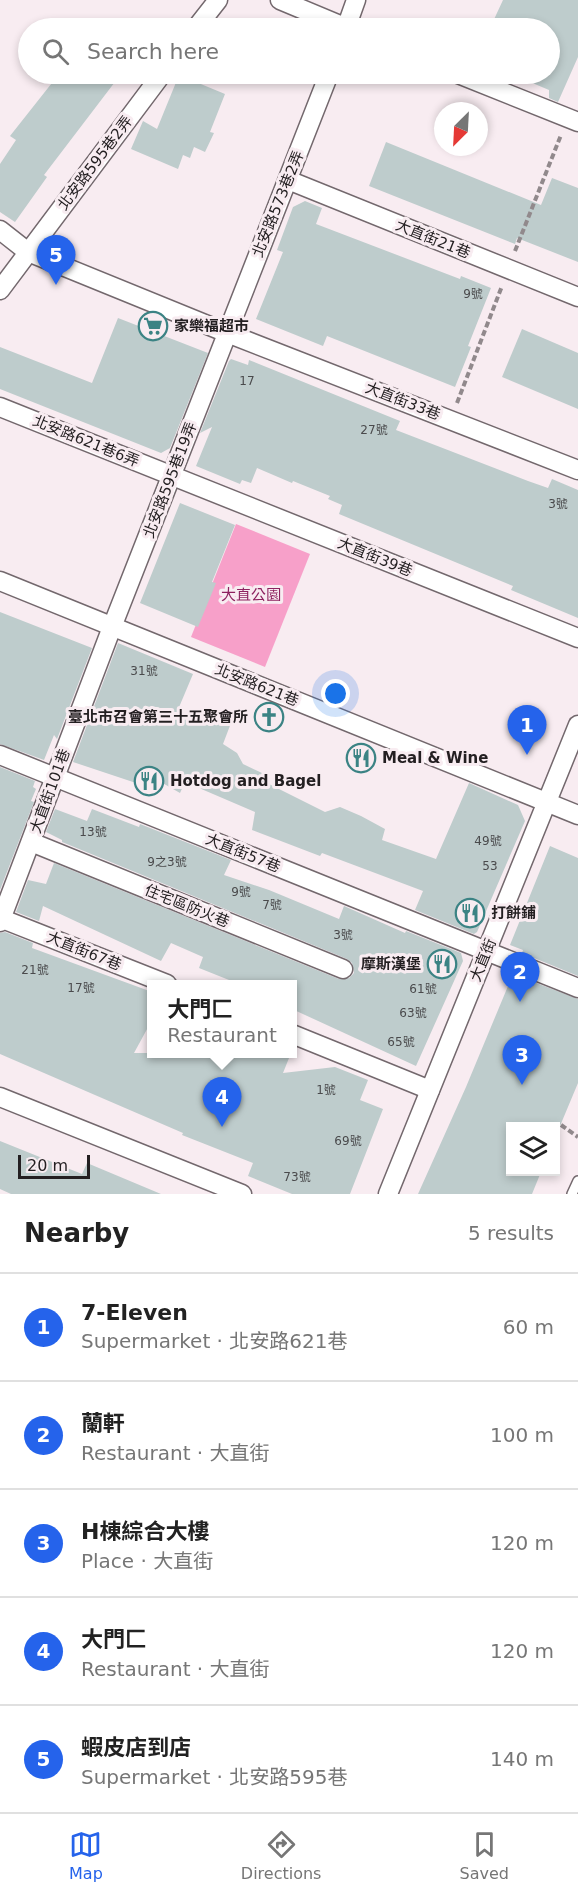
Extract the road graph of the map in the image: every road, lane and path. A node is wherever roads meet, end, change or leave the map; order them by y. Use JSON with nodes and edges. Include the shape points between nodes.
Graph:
{"nodes":[{"id":1,"x":218,"y":0,"type":"edge"},
{"id":2,"x":280,"y":0,"type":"edge"},
{"id":3,"x":356,"y":0,"type":"edge"},
{"id":4,"x":204,"y":18,"type":"edge"},
{"id":5,"x":322,"y":18,"type":"edge"},
{"id":6,"x":350,"y":18,"type":"edge"},
{"id":7,"x":154,"y":84,"type":"edge"},
{"id":8,"x":325,"y":84,"type":"edge"},
{"id":9,"x":483,"y":84,"type":"edge"},
{"id":10,"x":578,"y":122,"type":"edge"},
{"id":11,"x":288,"y":180,"type":"junction"},
{"id":12,"x":0,"y":230,"type":"edge"},
{"id":13,"x":28,"y":252,"type":"junction"},
{"id":14,"x":0,"y":290,"type":"edge"},
{"id":15,"x":578,"y":297,"type":"edge"},
{"id":16,"x":227,"y":333,"type":"junction"},
{"id":17,"x":0,"y":407,"type":"edge"},
{"id":18,"x":578,"y":470,"type":"edge"},
{"id":19,"x":173,"y":476,"type":"junction"},
{"id":20,"x":0,"y":581,"type":"edge"},
{"id":21,"x":112,"y":627,"type":"junction"},
{"id":22,"x":578,"y":638,"type":"edge"},
{"id":23,"x":578,"y":725,"type":"edge"},
{"id":24,"x":0,"y":755,"type":"edge"},
{"id":25,"x":56,"y":776,"type":"junction"},
{"id":26,"x":546,"y":802,"type":"junction"},
{"id":27,"x":578,"y":815,"type":"edge"},
{"id":28,"x":31,"y":842,"type":"junction"},
{"id":29,"x":0,"y":919,"type":"edge"},
{"id":30,"x":486,"y":952,"type":"junction"},
{"id":31,"x":343,"y":969,"type":"dead end"},
{"id":32,"x":157,"y":980,"type":"edge"},
{"id":33,"x":578,"y":988,"type":"edge"},
{"id":34,"x":297,"y":1036,"type":"edge"},
{"id":35,"x":430,"y":1090,"type":"junction"},
{"id":36,"x":0,"y":1097,"type":"edge"},
{"id":37,"x":561,"y":1125,"type":"dead end"},
{"id":38,"x":578,"y":1137,"type":"edge"},
{"id":39,"x":578,"y":1180,"type":"edge"},
{"id":40,"x":206,"y":1188,"type":"edge"},
{"id":41,"x":242,"y":1194,"type":"edge"},
{"id":42,"x":388,"y":1194,"type":"edge"},
{"id":43,"x":572,"y":1194,"type":"edge"}],
"edges":[{"from":1,"to":4,"type":"street"},
{"from":2,"to":5,"type":"street"},
{"from":3,"to":6,"type":"street"},
{"from":7,"to":13,"type":"street","name":"北安路595巷2弄"},
{"from":8,"to":11,"type":"street","name":"北安路573巷2弄"},
{"from":9,"to":10,"type":"street"},
{"from":11,"to":15,"type":"street","name":"大直街21巷"},
{"from":11,"to":16,"type":"street","name":"北安路573巷2弄"},
{"from":12,"to":13,"type":"street","name":"大直街33巷"},
{"from":13,"to":14,"type":"street","name":"北安路595巷2弄"},
{"from":13,"to":16,"type":"street","name":"大直街33巷"},
{"from":16,"to":18,"type":"street","name":"大直街33巷"},
{"from":16,"to":19,"type":"street","name":"北安路595巷19弄"},
{"from":17,"to":19,"type":"street","name":"北安路621巷6弄"},
{"from":19,"to":21,"type":"street","name":"北安路595巷19弄"},
{"from":19,"to":22,"type":"street","name":"大直街39巷"},
{"from":20,"to":21,"type":"street","name":"北安路621巷"},
{"from":21,"to":25,"type":"street","name":"大直街101巷"},
{"from":21,"to":26,"type":"street","name":"北安路621巷"},
{"from":23,"to":26,"type":"street","name":"大直街"},
{"from":24,"to":25,"type":"street","name":"大直街57巷"},
{"from":25,"to":28,"type":"street","name":"大直街101巷"},
{"from":25,"to":30,"type":"street","name":"大直街57巷"},
{"from":26,"to":27,"type":"street","name":"北安路621巷"},
{"from":26,"to":30,"type":"street","name":"大直街"},
{"from":28,"to":29,"type":"street","name":"大直街101巷"},
{"from":28,"to":31,"type":"street","name":"住宅區防火巷"},
{"from":29,"to":32,"type":"street","name":"大直街67巷"},
{"from":30,"to":33,"type":"street","name":"大直街57巷"},
{"from":30,"to":35,"type":"street","name":"大直街"},
{"from":34,"to":35,"type":"street"},
{"from":35,"to":42,"type":"street","name":"大直街"},
{"from":36,"to":40,"type":"street"},
{"from":37,"to":38,"type":"path"},
{"from":39,"to":43,"type":"lane"},
{"from":40,"to":41,"type":"street"}]}
